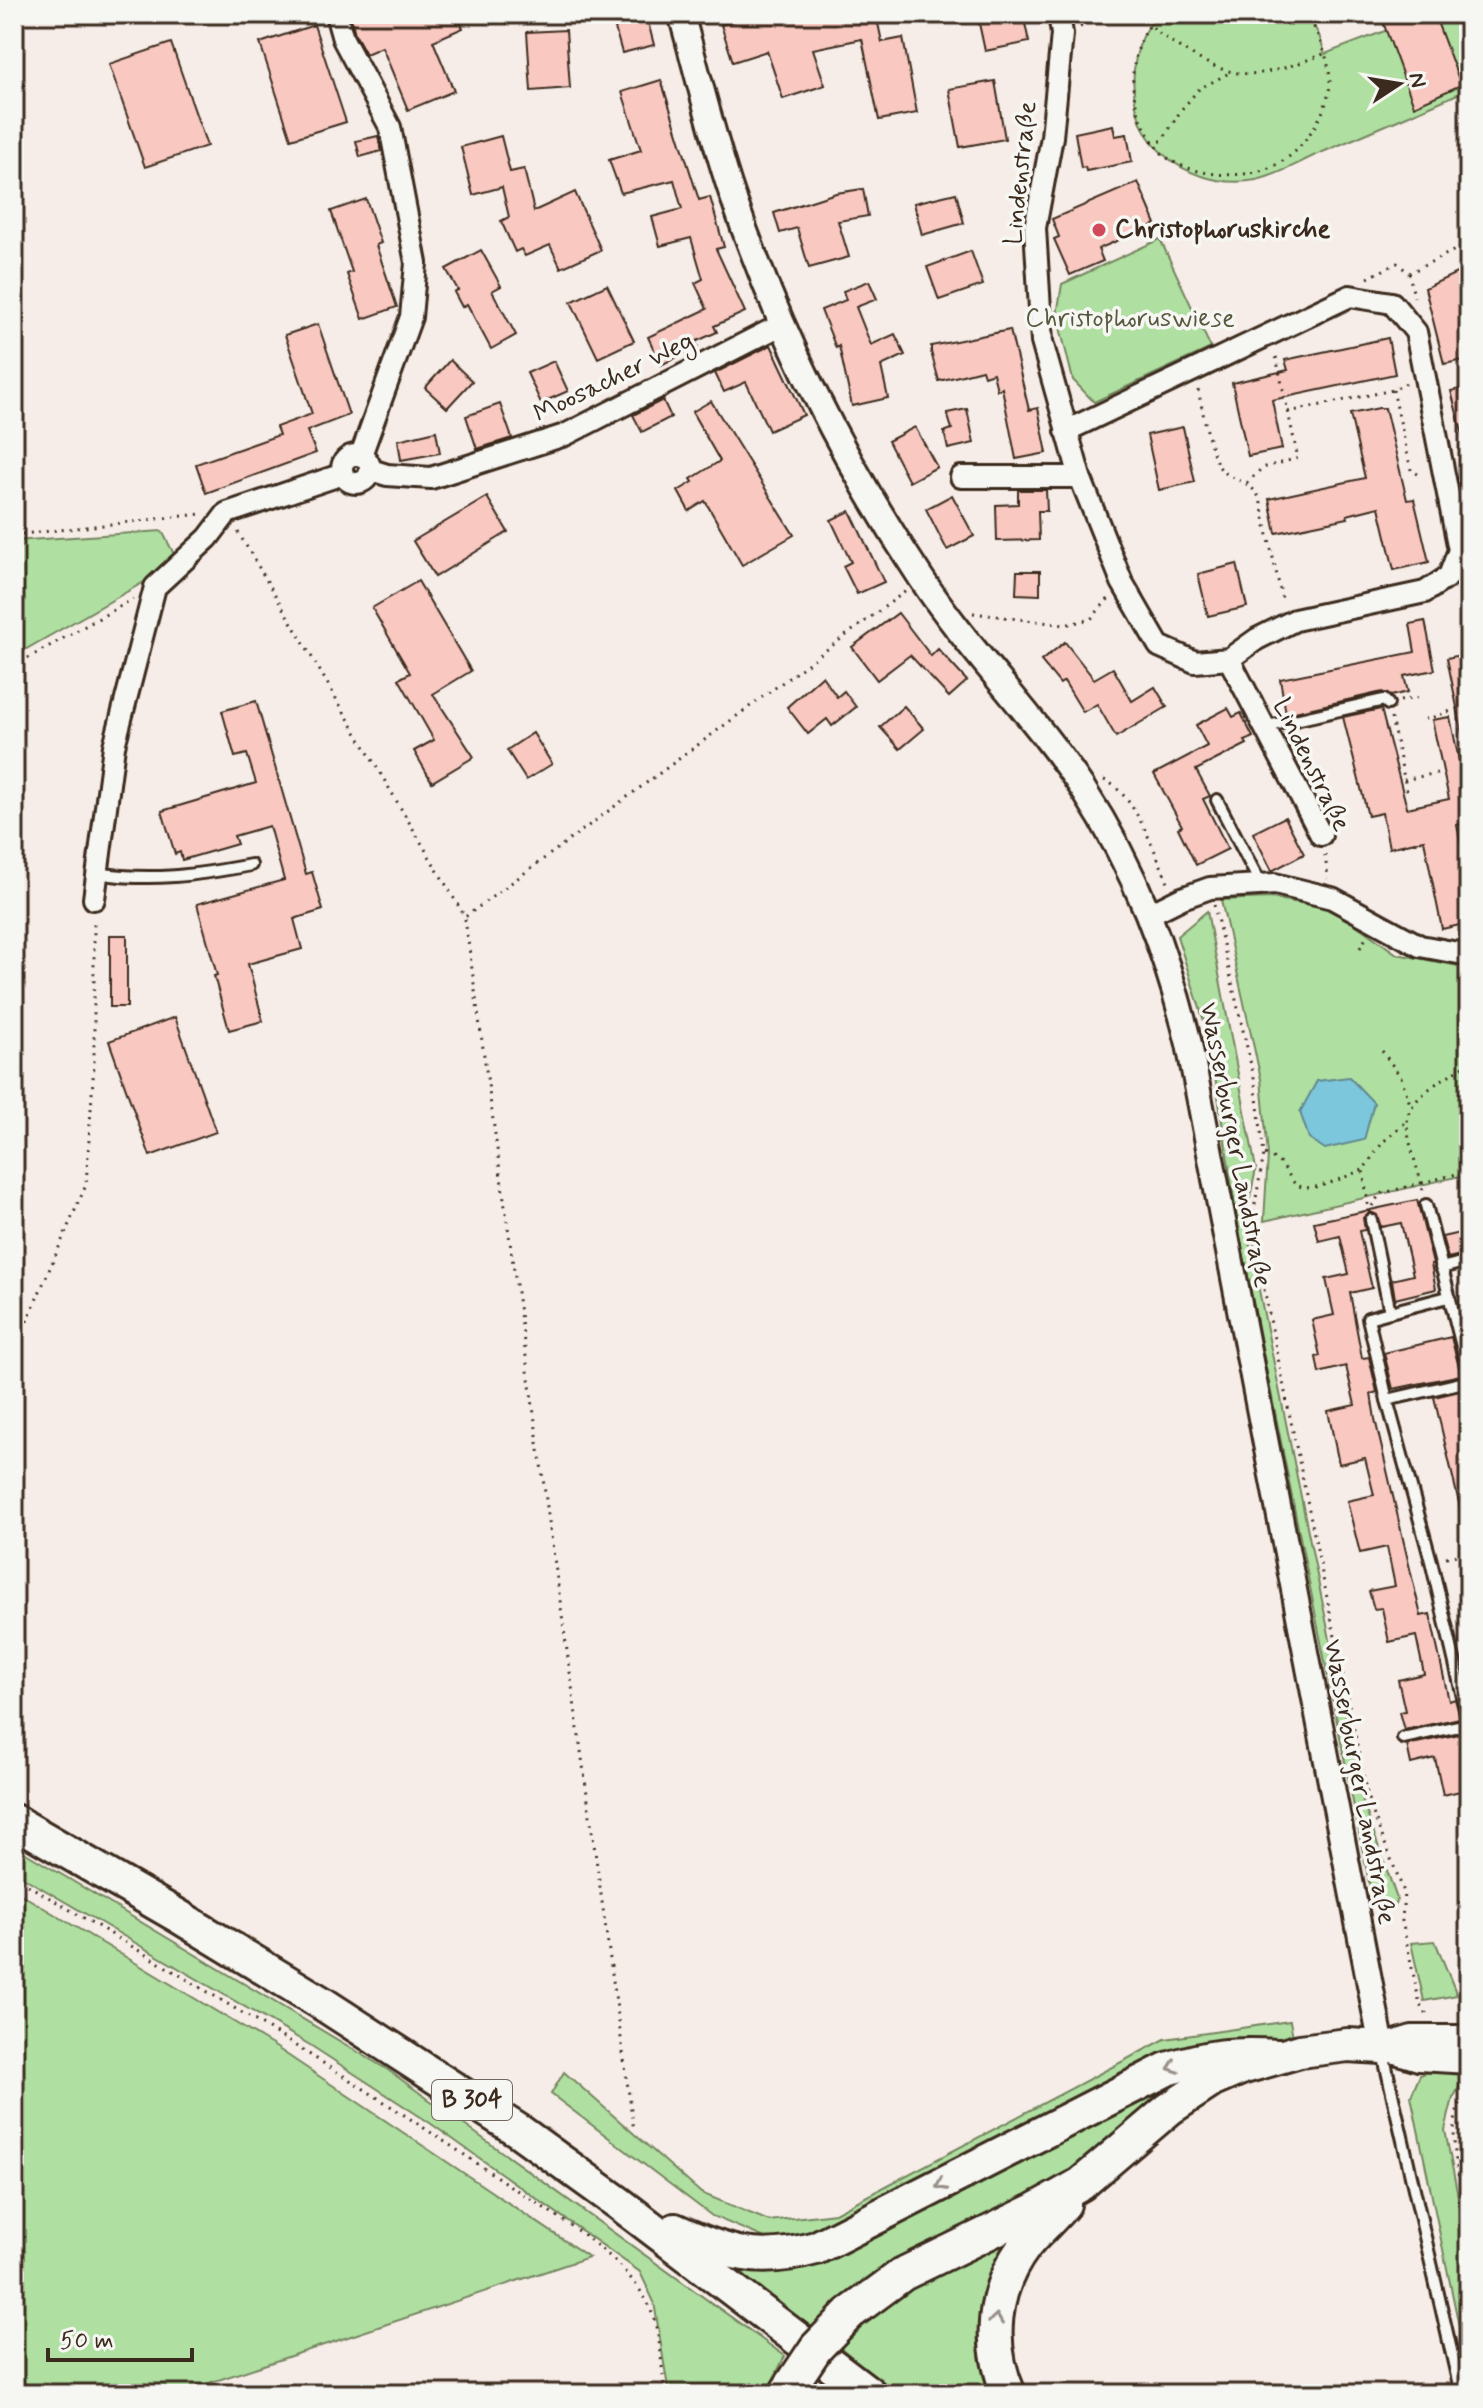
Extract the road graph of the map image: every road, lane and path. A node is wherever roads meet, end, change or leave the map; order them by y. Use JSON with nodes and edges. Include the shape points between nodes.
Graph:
{"nodes":[{"id":1,"x":336,"y":14,"type":"edge"},
{"id":2,"x":681,"y":14,"type":"edge"},
{"id":3,"x":1111,"y":14,"type":"edge"},
{"id":4,"x":1144,"y":14,"type":"edge"},
{"id":5,"x":1159,"y":14,"type":"edge"},
{"id":6,"x":1307,"y":14,"type":"edge"},
{"id":7,"x":1060,"y":24,"type":"edge"},
{"id":8,"x":1149,"y":24,"type":"junction"},
{"id":9,"x":1324,"y":54,"type":"junction"},
{"id":10,"x":1229,"y":73,"type":"junction"},
{"id":11,"x":1152,"y":141,"type":"junction"},
{"id":12,"x":1469,"y":243,"type":"edge"},
{"id":13,"x":1350,"y":296,"type":"junction"},
{"id":14,"x":783,"y":324,"type":"junction"},
{"id":15,"x":1271,"y":334,"type":"junction"},
{"id":16,"x":1423,"y":368,"type":"junction"},
{"id":17,"x":1194,"y":371,"type":"junction"},
{"id":18,"x":1393,"y":390,"type":"junction"},
{"id":19,"x":1288,"y":412,"type":"junction"},
{"id":20,"x":1066,"y":431,"type":"junction"},
{"id":21,"x":366,"y":463,"type":"junction"},
{"id":22,"x":961,"y":477,"type":"dead end"},
{"id":23,"x":1080,"y":477,"type":"junction"},
{"id":24,"x":1423,"y":477,"type":"dead end"},
{"id":25,"x":1247,"y":483,"type":"junction"},
{"id":26,"x":1460,"y":505,"type":"edge"},
{"id":27,"x":227,"y":513,"type":"junction"},
{"id":28,"x":14,"y":535,"type":"edge"},
{"id":29,"x":921,"y":579,"type":"junction"},
{"id":30,"x":1122,"y":582,"type":"junction"},
{"id":31,"x":155,"y":587,"type":"junction"},
{"id":32,"x":1287,"y":623,"type":"junction"},
{"id":33,"x":954,"y":624,"type":"junction"},
{"id":34,"x":1229,"y":659,"type":"junction"},
{"id":35,"x":14,"y":666,"type":"edge"},
{"id":36,"x":1420,"y":697,"type":"dead end"},
{"id":37,"x":1388,"y":704,"type":"junction"},
{"id":38,"x":1469,"y":705,"type":"edge"},
{"id":39,"x":1425,"y":719,"type":"dead end"},
{"id":40,"x":1264,"y":727,"type":"junction"},
{"id":41,"x":1437,"y":773,"type":"dead end"},
{"id":42,"x":1096,"y":777,"type":"dead end"},
{"id":43,"x":1404,"y":780,"type":"junction"},
{"id":44,"x":1408,"y":796,"type":"dead end"},
{"id":45,"x":1217,"y":800,"type":"dead end"},
{"id":46,"x":1321,"y":835,"type":"joint"},
{"id":47,"x":251,"y":865,"type":"dead end"},
{"id":48,"x":97,"y":873,"type":"junction"},
{"id":49,"x":1256,"y":885,"type":"junction"},
{"id":50,"x":1210,"y":888,"type":"junction"},
{"id":51,"x":1182,"y":898,"type":"junction"},
{"id":52,"x":1332,"y":898,"type":"junction"},
{"id":53,"x":94,"y":899,"type":"joint"},
{"id":54,"x":1150,"y":914,"type":"junction"},
{"id":55,"x":465,"y":917,"type":"junction"},
{"id":56,"x":1469,"y":955,"type":"edge"},
{"id":57,"x":1382,"y":1051,"type":"dead end"},
{"id":58,"x":1469,"y":1063,"type":"edge"},
{"id":59,"x":1411,"y":1107,"type":"junction"},
{"id":60,"x":1407,"y":1121,"type":"junction"},
{"id":61,"x":1264,"y":1154,"type":"junction"},
{"id":62,"x":1363,"y":1170,"type":"junction"},
{"id":63,"x":1469,"y":1171,"type":"edge"},
{"id":64,"x":1421,"y":1183,"type":"junction"},
{"id":65,"x":1426,"y":1205,"type":"dead end"},
{"id":66,"x":1371,"y":1220,"type":"dead end"},
{"id":67,"x":1469,"y":1261,"type":"edge"},
{"id":68,"x":1441,"y":1268,"type":"junction"},
{"id":69,"x":1448,"y":1297,"type":"junction"},
{"id":70,"x":1390,"y":1312,"type":"junction"},
{"id":71,"x":1465,"y":1350,"type":"edge"},
{"id":72,"x":14,"y":1351,"type":"edge"},
{"id":73,"x":1469,"y":1374,"type":"edge"},
{"id":74,"x":1469,"y":1381,"type":"edge"},
{"id":75,"x":1387,"y":1400,"type":"junction"},
{"id":76,"x":1469,"y":1553,"type":"edge"},
{"id":77,"x":1431,"y":1561,"type":"junction"},
{"id":78,"x":1469,"y":1724,"type":"edge"},
{"id":79,"x":1403,"y":1738,"type":"dead end"},
{"id":80,"x":14,"y":1821,"type":"edge"},
{"id":81,"x":14,"y":1877,"type":"edge"},
{"id":82,"x":1431,"y":2018,"type":"dead end"},
{"id":83,"x":1469,"y":2038,"type":"edge"},
{"id":84,"x":1382,"y":2047,"type":"junction"},
{"id":85,"x":1277,"y":2056,"type":"junction"},
{"id":86,"x":1469,"y":2061,"type":"edge"},
{"id":87,"x":1469,"y":2090,"type":"edge"},
{"id":88,"x":634,"y":2131,"type":"dead end"},
{"id":89,"x":1081,"y":2184,"type":"junction"},
{"id":90,"x":620,"y":2204,"type":"junction"},
{"id":91,"x":1469,"y":2223,"type":"edge"},
{"id":92,"x":665,"y":2394,"type":"edge"},
{"id":93,"x":786,"y":2394,"type":"edge"},
{"id":94,"x":870,"y":2394,"type":"edge"},
{"id":95,"x":1009,"y":2394,"type":"edge"},
{"id":96,"x":1461,"y":2394,"type":"edge"}],
"edges":[{"from":1,"to":21,"type":"street","via":[[343,39],[390,127],[416,263],[411,317]]},
{"from":2,"to":14,"type":"street","name":"Wasserburger Landstraße","via":[[731,192]]},
{"from":3,"to":7,"type":"path"},
{"from":4,"to":8,"type":"path"},
{"from":5,"to":8,"type":"path"},
{"from":6,"to":9,"type":"path"},
{"from":7,"to":20,"type":"street","name":"Lindenstraße","via":[[1052,137],[1035,228],[1042,342]]},
{"from":8,"to":10,"type":"path"},
{"from":8,"to":11,"type":"path","via":[[1134,61],[1133,90],[1138,116]]},
{"from":9,"to":10,"type":"path","via":[[1278,71]]},
{"from":9,"to":11,"type":"path","via":[[1330,83],[1325,110],[1302,145],[1283,162],[1216,176],[1171,160]]},
{"from":10,"to":11,"type":"path","via":[[1199,89],[1162,141]]},
{"from":12,"to":13,"type":"path","via":[[1409,273],[1397,263],[1354,285]]},
{"from":13,"to":15,"type":"street"},
{"from":13,"to":16,"type":"street","via":[[1392,303],[1416,332]]},
{"from":14,"to":21,"type":"street","name":"Moosacher Weg","via":[[565,435],[431,478],[387,475]]},
{"from":14,"to":29,"type":"street","name":"Wasserburger Landstraße","via":[[846,455]]},
{"from":15,"to":17,"type":"street"},
{"from":15,"to":19,"type":"path"},
{"from":16,"to":18,"type":"path"},
{"from":16,"to":26,"type":"street"},
{"from":17,"to":20,"type":"street"},
{"from":17,"to":25,"type":"path","via":[[1221,470]]},
{"from":18,"to":19,"type":"path"},
{"from":18,"to":24,"type":"path","via":[[1411,470]]},
{"from":19,"to":25,"type":"path","via":[[1298,458],[1262,468]]},
{"from":20,"to":23,"type":"street","name":"Lindenstraße"},
{"from":21,"to":27,"type":"street","via":[[347,458],[343,474]]},
{"from":22,"to":23,"type":"street"},
{"from":23,"to":30,"type":"street","name":"Lindenstraße"},
{"from":25,"to":32,"type":"path","via":[[1260,499]]},
{"from":26,"to":32,"type":"street","via":[[1459,550],[1449,576],[1425,592]]},
{"from":27,"to":28,"type":"path"},
{"from":27,"to":31,"type":"street"},
{"from":27,"to":55,"type":"path"},
{"from":29,"to":33,"type":"street","name":"Wasserburger Landstraße"},
{"from":29,"to":55,"type":"path"},
{"from":30,"to":33,"type":"path","via":[[1091,619],[1065,625],[967,613]]},
{"from":30,"to":34,"type":"street","name":"Lindenstraße","via":[[1159,646],[1195,662]]},
{"from":31,"to":35,"type":"path"},
{"from":31,"to":48,"type":"street","via":[[114,746]]},
{"from":32,"to":34,"type":"street"},
{"from":33,"to":54,"type":"street","name":"Wasserburger Landstraße","via":[[1082,787]]},
{"from":34,"to":40,"type":"street","name":"Lindenstraße"},
{"from":36,"to":37,"type":"path"},
{"from":37,"to":40,"type":"lane","via":[[1384,700]]},
{"from":37,"to":43,"type":"path"},
{"from":38,"to":39,"type":"path"},
{"from":40,"to":46,"type":"street","name":"Lindenstraße"},
{"from":41,"to":43,"type":"path"},
{"from":42,"to":51,"type":"path","via":[[1113,784],[1133,807],[1169,885]]},
{"from":43,"to":44,"type":"path"},
{"from":45,"to":49,"type":"lane","via":[[1256,875]]},
{"from":46,"to":52,"type":"path","name":"Lindenstraße"},
{"from":47,"to":48,"type":"lane","via":[[133,879]]},
{"from":48,"to":53,"type":"street"},
{"from":49,"to":50,"type":"street"},
{"from":49,"to":52,"type":"street","via":[[1275,884]]},
{"from":50,"to":51,"type":"street"},
{"from":50,"to":61,"type":"path","via":[[1255,1082]]},
{"from":51,"to":54,"type":"street"},
{"from":52,"to":56,"type":"street","via":[[1420,946]]},
{"from":53,"to":72,"type":"path","via":[[94,1064],[86,1185]]},
{"from":54,"to":84,"type":"street","name":"Wasserburger Landstraße","via":[[1189,1044]]},
{"from":55,"to":88,"type":"path"},
{"from":57,"to":59,"type":"path","via":[[1401,1077]]},
{"from":58,"to":59,"type":"path","via":[[1437,1082]]},
{"from":59,"to":60,"type":"path"},
{"from":60,"to":62,"type":"path"},
{"from":60,"to":64,"type":"path"},
{"from":61,"to":62,"type":"path","via":[[1280,1161],[1293,1183],[1303,1188]]},
{"from":61,"to":82,"type":"path","via":[[1251,1226],[1369,1803],[1404,1892],[1402,1921],[1420,2005]]},
{"from":62,"to":64,"type":"path","via":[[1369,1211],[1380,1194]]},
{"from":63,"to":64,"type":"path"},
{"from":65,"to":68,"type":"lane"},
{"from":66,"to":70,"type":"lane"},
{"from":67,"to":68,"type":"lane"},
{"from":68,"to":69,"type":"lane"},
{"from":69,"to":70,"type":"lane"},
{"from":69,"to":71,"type":"lane"},
{"from":70,"to":75,"type":"lane","via":[[1368,1318]]},
{"from":71,"to":73,"type":"lane"},
{"from":74,"to":75,"type":"lane"},
{"from":75,"to":77,"type":"lane"},
{"from":76,"to":77,"type":"path"},
{"from":77,"to":78,"type":"lane"},
{"from":78,"to":79,"type":"lane"},
{"from":80,"to":90,"type":"highway","number":"B 304","via":[[395,2049]]},
{"from":81,"to":92,"type":"path","via":[[384,2100],[608,2253],[646,2301]]},
{"from":83,"to":84,"type":"street","via":[[1412,2038]]},
{"from":84,"to":85,"type":"highway","via":[[1348,2045]]},
{"from":84,"to":86,"type":"street","via":[[1419,2058]]},
{"from":84,"to":96,"type":"lane","name":"Wasserburger Landstraße"},
{"from":85,"to":89,"type":"highway","via":[[1186,2096]]},
{"from":85,"to":90,"type":"highway","one_way":true,"via":[[1237,2053],[1167,2069],[843,2236],[793,2254],[753,2257],[724,2251]]},
{"from":87,"to":91,"type":"path","via":[[1459,2102],[1453,2125]]},
{"from":89,"to":93,"type":"highway","bridge":true,"via":[[903,2274],[850,2313],[816,2348]]},
{"from":95,"to":89,"type":"highway","one_way":true,"via":[[994,2331],[1003,2287],[1026,2245]]},
{"from":90,"to":94,"type":"highway","number":"B 304"}]}
